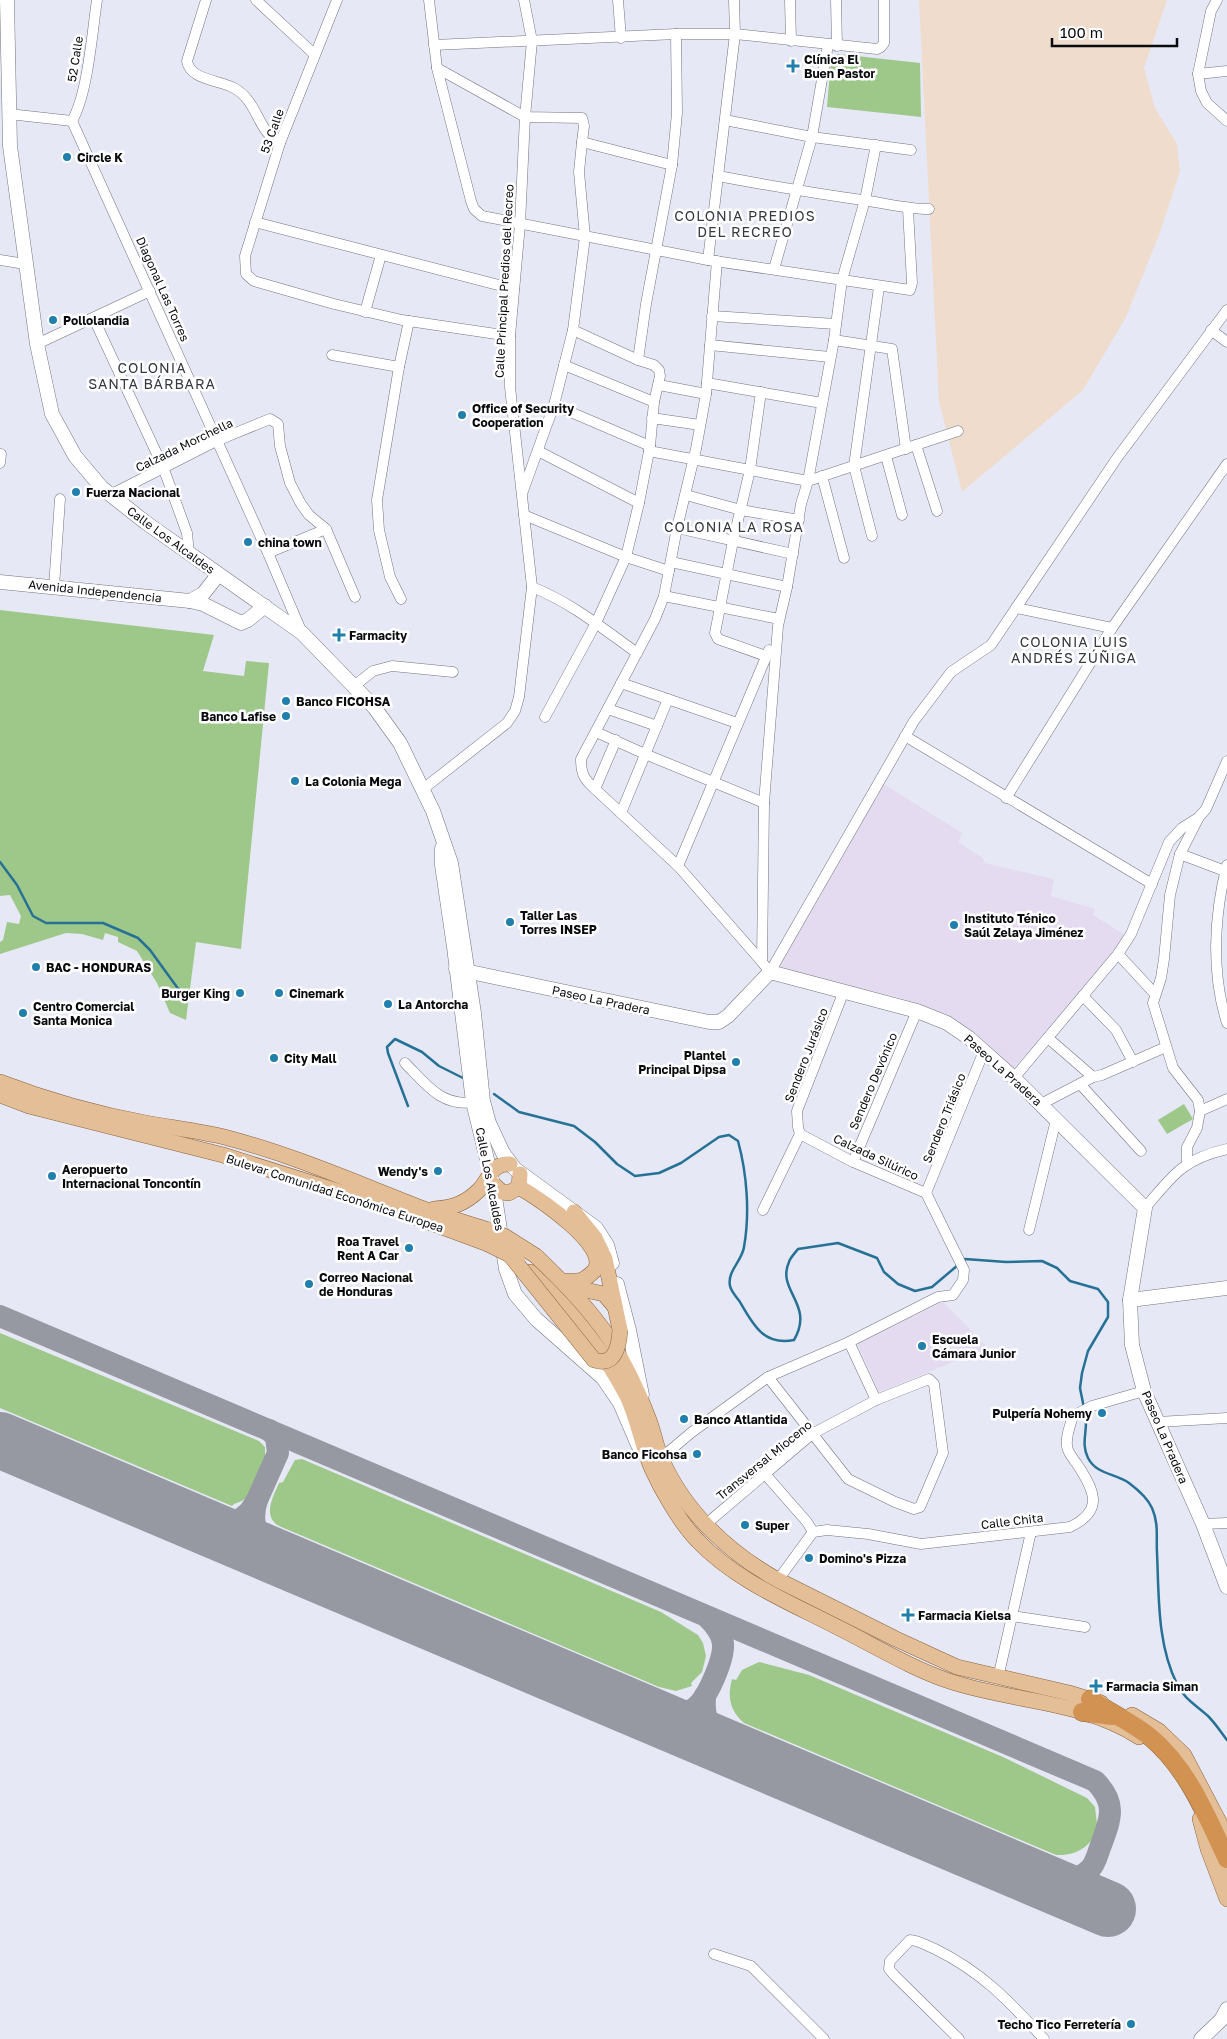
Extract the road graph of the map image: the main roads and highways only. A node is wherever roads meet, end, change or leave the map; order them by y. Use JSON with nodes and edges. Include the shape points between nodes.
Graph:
{"nodes":[{"id":1,"x":7,"y":0,"type":"edge"},
{"id":2,"x":218,"y":575,"type":"junction"},
{"id":3,"x":0,"y":582,"type":"edge"},
{"id":4,"x":190,"y":601,"type":"junction"},
{"id":5,"x":265,"y":606,"type":"junction"},
{"id":6,"x":462,"y":971,"type":"junction"},
{"id":7,"x":0,"y":1082,"type":"edge"},
{"id":8,"x":0,"y":1095,"type":"edge"},
{"id":9,"x":516,"y":1175,"type":"junction"},
{"id":10,"x":491,"y":1179,"type":"junction"},
{"id":11,"x":425,"y":1209,"type":"junction"},
{"id":12,"x":574,"y":1212,"type":"junction"},
{"id":13,"x":488,"y":1237,"type":"junction"},
{"id":14,"x":510,"y":1254,"type":"junction"},
{"id":15,"x":565,"y":1284,"type":"junction"},
{"id":16,"x":1227,"y":1288,"type":"edge"},
{"id":17,"x":1130,"y":1300,"type":"junction"},
{"id":18,"x":616,"y":1309,"type":"junction"},
{"id":19,"x":644,"y":1405,"type":"junction"},
{"id":20,"x":657,"y":1464,"type":"junction"},
{"id":21,"x":1227,"y":1588,"type":"edge"},
{"id":22,"x":1086,"y":1706,"type":"junction"},
{"id":23,"x":1200,"y":1819,"type":"junction"},
{"id":24,"x":1227,"y":1837,"type":"edge"},
{"id":25,"x":1227,"y":1859,"type":"edge"},
{"id":26,"x":1227,"y":1878,"type":"edge"},
{"id":27,"x":1227,"y":1899,"type":"edge"},
{"id":28,"x":1227,"y":2009,"type":"edge"},
{"id":29,"x":1201,"y":2039,"type":"edge"}],
"edges":[{"from":1,"to":2,"type":"main road","name":"Calle Los Alcaldes","via":[[10,146],[37,344],[52,414],[75,456],[110,495]]},
{"from":2,"to":4,"type":"main road","via":[[203,594]]},
{"from":2,"to":5,"type":"main road","name":"Calle Los Alcaldes"},
{"from":3,"to":4,"type":"main road","name":"Avenida Independencia"},
{"from":4,"to":5,"type":"main road","name":"Avenida Independencia","via":[[241,623]]},
{"from":5,"to":6,"type":"main road","name":"Calle Los Alcaldes","via":[[302,633],[374,707],[400,743],[424,789],[451,863]]},
{"from":6,"to":9,"type":"main road","name":"Calle Los Alcaldes","via":[[483,1101],[489,1123]]},
{"from":6,"to":10,"type":"main road","name":"Calle Los Alcaldes","via":[[473,1102]]},
{"from":6,"to":17,"type":"main road","name":"Paseo La Pradera","via":[[718,1022],[728,1016],[766,967],[948,1023],[1014,1078],[1146,1208]]},
{"from":7,"to":11,"type":"main road","name":"Bulevar Comunidad Económica Europea","via":[[85,1109],[256,1146],[354,1179]]},
{"from":8,"to":13,"type":"main road","name":"Bulevar Comunidad Económica Europea","via":[[38,1108],[223,1155]]},
{"from":9,"to":10,"type":"main road","via":[[498,1165]]},
{"from":9,"to":10,"type":"main road","via":[[513,1192],[498,1190]]},
{"from":9,"to":12,"type":"main road","name":"Calle Los Alcaldes"},
{"from":9,"to":15,"type":"main road","via":[[589,1242],[595,1252],[598,1262],[591,1274]]},
{"from":10,"to":11,"type":"main road","via":[[465,1202],[450,1208]]},
{"from":10,"to":20,"type":"main road","name":"Calle Los Alcaldes","via":[[506,1269],[515,1294],[536,1319],[603,1378],[620,1403],[641,1453]]},
{"from":11,"to":13,"type":"main road","name":"Bulevar Comunidad Económica Europea"},
{"from":12,"to":18,"type":"main road","via":[[595,1238],[605,1259]]},
{"from":12,"to":19,"type":"main road","name":"Calle Los Alcaldes","via":[[596,1228],[607,1245]]},
{"from":13,"to":14,"type":"main road","name":"Bulevar Comunidad Económica Europea","bridge":true},
{"from":13,"to":15,"type":"main road","name":"Bulevar Comunidad Económica Europea","bridge":true,"via":[[522,1245]]},
{"from":14,"to":18,"type":"main road","bridge":true,"via":[[598,1362],[608,1360],[618,1349],[620,1330]]},
{"from":14,"to":20,"type":"main road","name":"Bulevar Comunidad Económica Europea","bridge":true,"via":[[560,1300],[597,1346],[627,1398]]},
{"from":15,"to":18,"type":"main road","via":[[604,1294]]},
{"from":15,"to":19,"type":"main road","name":"Bulevar Comunidad Económica Europea","via":[[609,1338]]},
{"from":16,"to":17,"type":"main road"},
{"from":17,"to":21,"type":"main road","name":"Paseo La Pradera","via":[[1132,1345],[1144,1391],[1203,1524]]},
{"from":19,"to":20,"type":"main road","name":"Bulevar Comunidad Económica Europea"},
{"from":20,"to":22,"type":"main road","name":"Bulevar Comunidad Económica Europea","via":[[705,1525],[761,1571],[950,1664]]},
{"from":20,"to":22,"type":"main road","name":"Bulevar Comunidad Económica Europea","via":[[682,1521],[698,1542],[728,1567],[759,1586],[909,1664],[949,1681]]},
{"from":22,"to":23,"type":"main road","name":"Bulevar Comunidad Económica Europea","via":[[1099,1718],[1137,1736],[1160,1755],[1184,1787]]},
{"from":22,"to":24,"type":"main road","name":"Bulevar Comunidad Económica Europea","via":[[1120,1708],[1158,1731],[1184,1755]]},
{"from":22,"to":25,"type":"highway","via":[[1122,1719],[1150,1737],[1175,1762],[1195,1792]]},
{"from":23,"to":26,"type":"main road","name":"Bulevar Comunidad Económica Europea"},
{"from":23,"to":27,"type":"main road"},
{"from":28,"to":29,"type":"main road","via":[[1221,2020]]}]}
